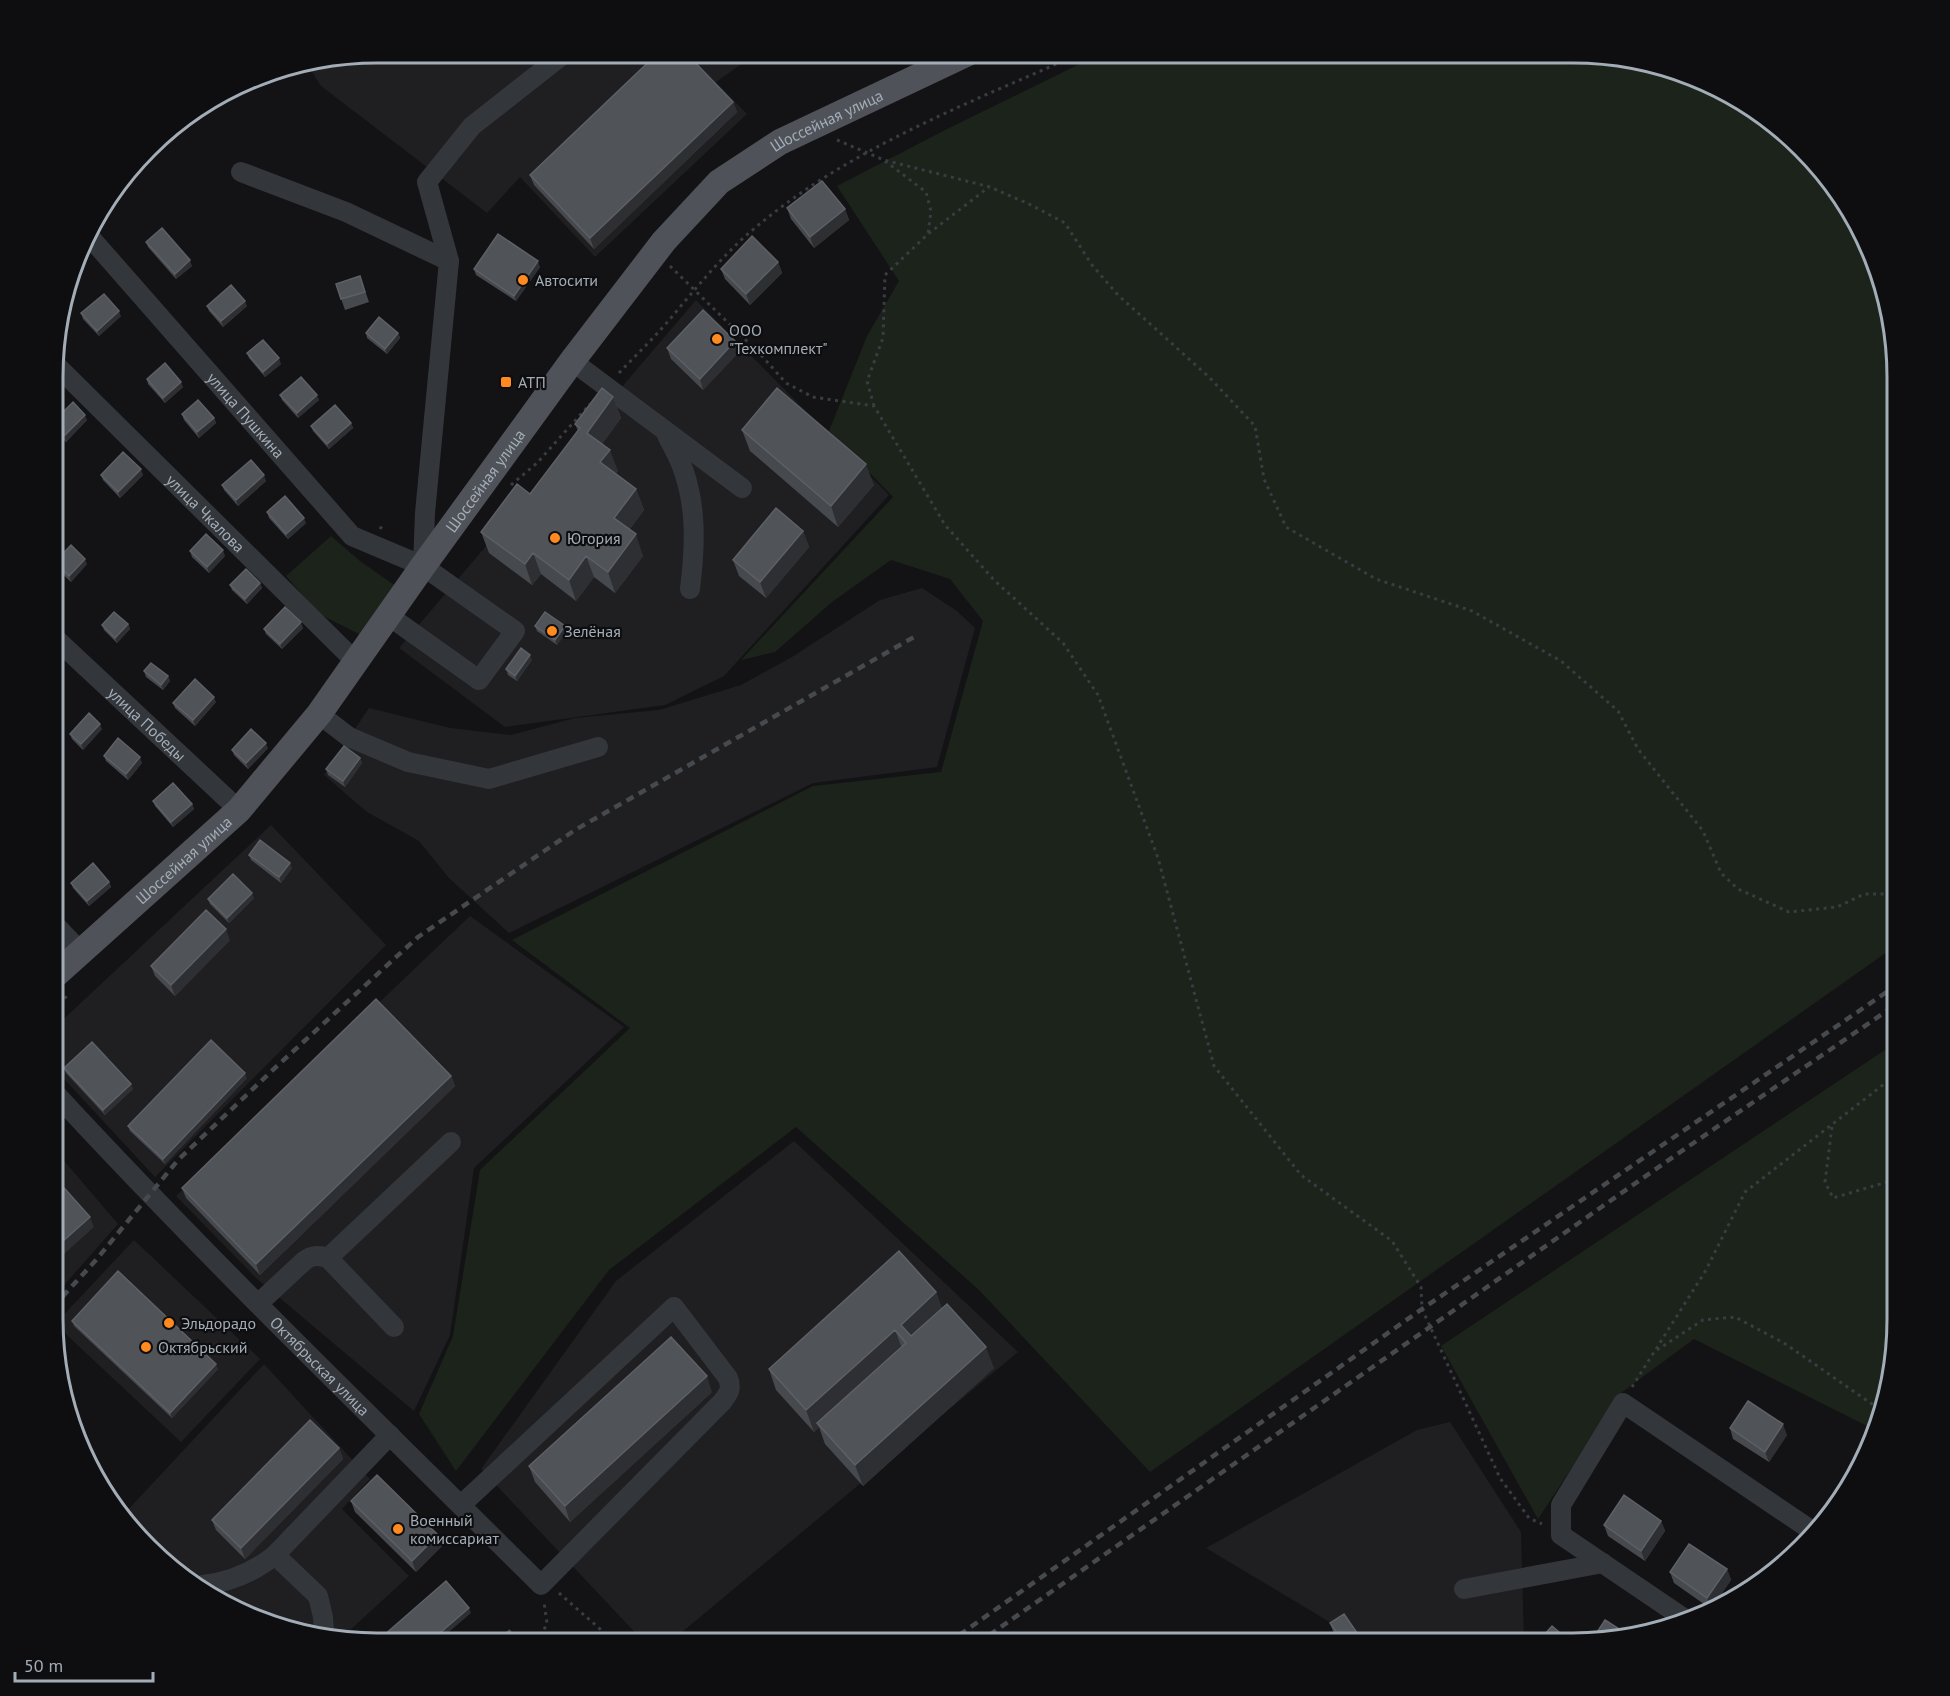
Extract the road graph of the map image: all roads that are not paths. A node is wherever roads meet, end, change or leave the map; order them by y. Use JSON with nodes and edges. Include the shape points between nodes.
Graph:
{"nodes":[{"id":1,"x":552,"y":63,"type":"edge"},
{"id":2,"x":947,"y":63,"type":"edge"},
{"id":3,"x":241,"y":172,"type":"dead end"},
{"id":4,"x":94,"y":241,"type":"edge"},
{"id":5,"x":448,"y":261,"type":"junction"},
{"id":6,"x":572,"y":361,"type":"junction"},
{"id":7,"x":63,"y":372,"type":"edge"},
{"id":8,"x":666,"y":432,"type":"junction"},
{"id":9,"x":742,"y":488,"type":"dead end"},
{"id":10,"x":423,"y":566,"type":"junction"},
{"id":11,"x":690,"y":589,"type":"dead end"},
{"id":12,"x":389,"y":616,"type":"junction"},
{"id":13,"x":63,"y":646,"type":"edge"},
{"id":14,"x":356,"y":662,"type":"junction"},
{"id":15,"x":319,"y":714,"type":"junction"},
{"id":16,"x":598,"y":747,"type":"dead end"},
{"id":17,"x":238,"y":810,"type":"junction"},
{"id":18,"x":63,"y":933,"type":"edge"},
{"id":19,"x":81,"y":952,"type":"junction"},
{"id":20,"x":63,"y":983,"type":"edge"},
{"id":21,"x":63,"y":1102,"type":"edge"},
{"id":22,"x":451,"y":1142,"type":"dead end"},
{"id":23,"x":328,"y":1258,"type":"junction"},
{"id":24,"x":259,"y":1303,"type":"junction"},
{"id":25,"x":394,"y":1327,"type":"dead end"},
{"id":26,"x":390,"y":1435,"type":"junction"},
{"id":27,"x":461,"y":1505,"type":"junction"},
{"id":28,"x":1808,"y":1528,"type":"dead end"},
{"id":29,"x":275,"y":1555,"type":"junction"},
{"id":30,"x":1602,"y":1563,"type":"junction"},
{"id":31,"x":209,"y":1584,"type":"edge"},
{"id":32,"x":1464,"y":1589,"type":"dead end"},
{"id":33,"x":1679,"y":1614,"type":"edge"},
{"id":34,"x":324,"y":1628,"type":"edge"}],
"edges":[{"from":1,"to":5,"type":"street","via":[[472,126],[427,182]]},
{"from":2,"to":6,"type":"main road","name":"Шоссейная улица","via":[[780,142],[719,182],[656,252]]},
{"from":3,"to":5,"type":"street","via":[[346,212]]},
{"from":4,"to":10,"type":"street","name":"улица Пушкина","via":[[352,536]]},
{"from":5,"to":10,"type":"street"},
{"from":6,"to":8,"type":"street"},
{"from":6,"to":10,"type":"main road","name":"Шоссейная улица"},
{"from":7,"to":14,"type":"street","name":"улица Чкалова"},
{"from":8,"to":9,"type":"street"},
{"from":8,"to":11,"type":"street","via":[[683,469],[693,509],[695,549]]},
{"from":10,"to":12,"type":"main road","name":"Шоссейная улица"},
{"from":10,"to":12,"type":"street","name":"улица Пушкина","via":[[515,631],[479,680]]},
{"from":12,"to":14,"type":"main road","name":"Шоссейная улица"},
{"from":13,"to":17,"type":"street","name":"улица Победы"},
{"from":14,"to":15,"type":"main road","name":"Шоссейная улица"},
{"from":15,"to":16,"type":"street","via":[[349,737],[408,762],[489,779]]},
{"from":15,"to":17,"type":"main road","name":"Шоссейная улица"},
{"from":17,"to":19,"type":"main road","name":"Шоссейная улица"},
{"from":18,"to":19,"type":"street"},
{"from":19,"to":20,"type":"main road","name":"Шоссейная улица"},
{"from":21,"to":24,"type":"street","name":"Октябрьская улица","via":[[146,1192]]},
{"from":22,"to":23,"type":"street"},
{"from":23,"to":24,"type":"street","via":[[309,1257]]},
{"from":23,"to":25,"type":"street"},
{"from":24,"to":26,"type":"street","name":"Октябрьская улица"},
{"from":26,"to":27,"type":"street","name":"Октябрьская улица"},
{"from":26,"to":29,"type":"street"},
{"from":27,"to":27,"type":"street","name":"Октябрьская улица","via":[[541,1585],[729,1394],[728,1378],[674,1306]]},
{"from":28,"to":30,"type":"street","via":[[1623,1403],[1561,1505],[1561,1534]]},
{"from":29,"to":31,"type":"street","via":[[239,1577]]},
{"from":29,"to":34,"type":"street","via":[[318,1596]]},
{"from":30,"to":32,"type":"street"},
{"from":30,"to":33,"type":"street"}]}
